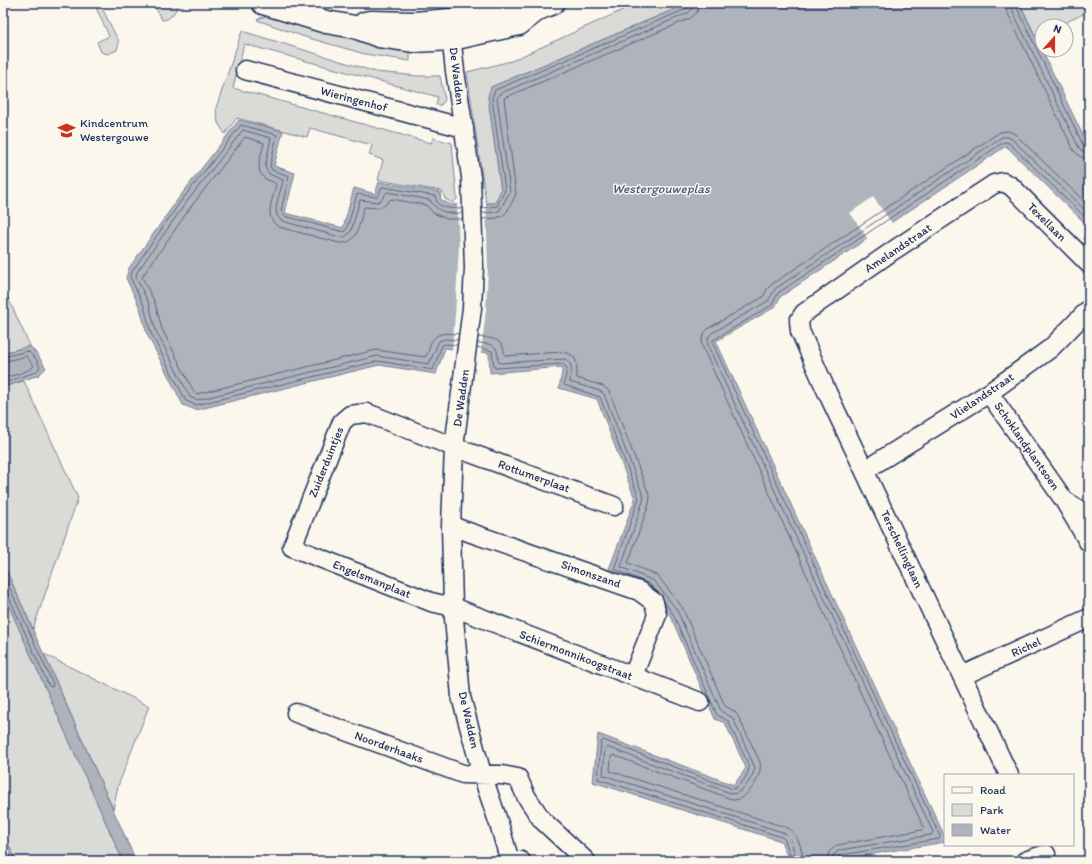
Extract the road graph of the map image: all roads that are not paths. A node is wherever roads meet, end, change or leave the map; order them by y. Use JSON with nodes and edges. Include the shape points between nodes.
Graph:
{"nodes":[{"id":1,"x":263,"y":3,"type":"edge"},
{"id":2,"x":545,"y":6,"type":"edge"},
{"id":3,"x":451,"y":30,"type":"junction"},
{"id":4,"x":245,"y":70,"type":"dead end"},
{"id":5,"x":464,"y":128,"type":"junction"},
{"id":6,"x":1003,"y":182,"type":"joint"},
{"id":7,"x":1089,"y":264,"type":"edge"},
{"id":8,"x":1089,"y":309,"type":"edge"},
{"id":9,"x":799,"y":322,"type":"joint"},
{"id":10,"x":989,"y":393,"type":"junction"},
{"id":11,"x":454,"y":447,"type":"junction"},
{"id":12,"x":865,"y":470,"type":"junction"},
{"id":13,"x":1064,"y":500,"type":"junction"},
{"id":14,"x":614,"y":506,"type":"dead end"},
{"id":15,"x":1089,"y":516,"type":"edge"},
{"id":16,"x":451,"y":526,"type":"junction"},
{"id":17,"x":1089,"y":543,"type":"edge"},
{"id":18,"x":292,"y":547,"type":"joint"},
{"id":19,"x":453,"y":607,"type":"junction"},
{"id":20,"x":1089,"y":618,"type":"edge"},
{"id":21,"x":633,"y":676,"type":"junction"},
{"id":22,"x":962,"y":676,"type":"junction"},
{"id":23,"x":700,"y":702,"type":"dead end"},
{"id":24,"x":296,"y":713,"type":"dead end"},
{"id":25,"x":482,"y":774,"type":"junction"},
{"id":26,"x":1009,"y":774,"type":"edge"},
{"id":27,"x":1046,"y":853,"type":"edge"},
{"id":28,"x":512,"y":860,"type":"edge"},
{"id":29,"x":586,"y":861,"type":"edge"},
{"id":30,"x":1025,"y":861,"type":"edge"}],
"edges":[{"from":1,"to":3,"type":"street","via":[[326,22],[355,27],[370,22],[415,23]]},
{"from":2,"to":3,"type":"street","via":[[478,17]]},
{"from":3,"to":5,"type":"street","name":"De Wadden"},
{"from":4,"to":5,"type":"street","name":"Wieringenhof"},
{"from":5,"to":11,"type":"street","name":"De Wadden","via":[[471,177],[473,292]]},
{"from":6,"to":7,"type":"street","name":"Texellaan","via":[[1011,186]]},
{"from":6,"to":9,"type":"street","name":"Amelandstraat","via":[[994,184],[894,250],[804,313]]},
{"from":8,"to":10,"type":"street","name":"Vlielandstraat","via":[[1051,348]]},
{"from":9,"to":12,"type":"street","name":"Terschellinglaan","via":[[800,331],[827,392]]},
{"from":10,"to":12,"type":"street","name":"Vlielandstraat"},
{"from":10,"to":13,"type":"street","name":"Schoklandplantsoen"},
{"from":11,"to":14,"type":"street","name":"Rottumerplaat"},
{"from":11,"to":16,"type":"street","name":"De Wadden"},
{"from":11,"to":18,"type":"street","name":"Zuiderduintjes","via":[[367,413],[350,415],[342,422]]},
{"from":12,"to":22,"type":"street","name":"Terschellinglaan"},
{"from":13,"to":15,"type":"street","name":"Schoklandplantsoen"},
{"from":13,"to":17,"type":"street","name":"Schoklandplantsoen"},
{"from":16,"to":19,"type":"street","name":"De Wadden"},
{"from":16,"to":21,"type":"street","name":"Simonszand","via":[[639,591],[654,602],[657,615]]},
{"from":18,"to":19,"type":"street","name":"Engelsmanplaat","via":[[431,602]]},
{"from":19,"to":21,"type":"street","name":"Schiermonnikoogstraat"},
{"from":19,"to":25,"type":"street","name":"De Wadden","via":[[462,697]]},
{"from":20,"to":22,"type":"street","name":"Richel"},
{"from":21,"to":23,"type":"street","name":"Schiermonnikoogstraat"},
{"from":22,"to":26,"type":"street","name":"Terschellinglaan"},
{"from":24,"to":25,"type":"street","name":"Noorderhaaks","via":[[463,774]]},
{"from":25,"to":28,"type":"street","name":"De Wadden"},
{"from":25,"to":29,"type":"street","via":[[518,778],[542,820]]},
{"from":27,"to":30,"type":"street"}]}
